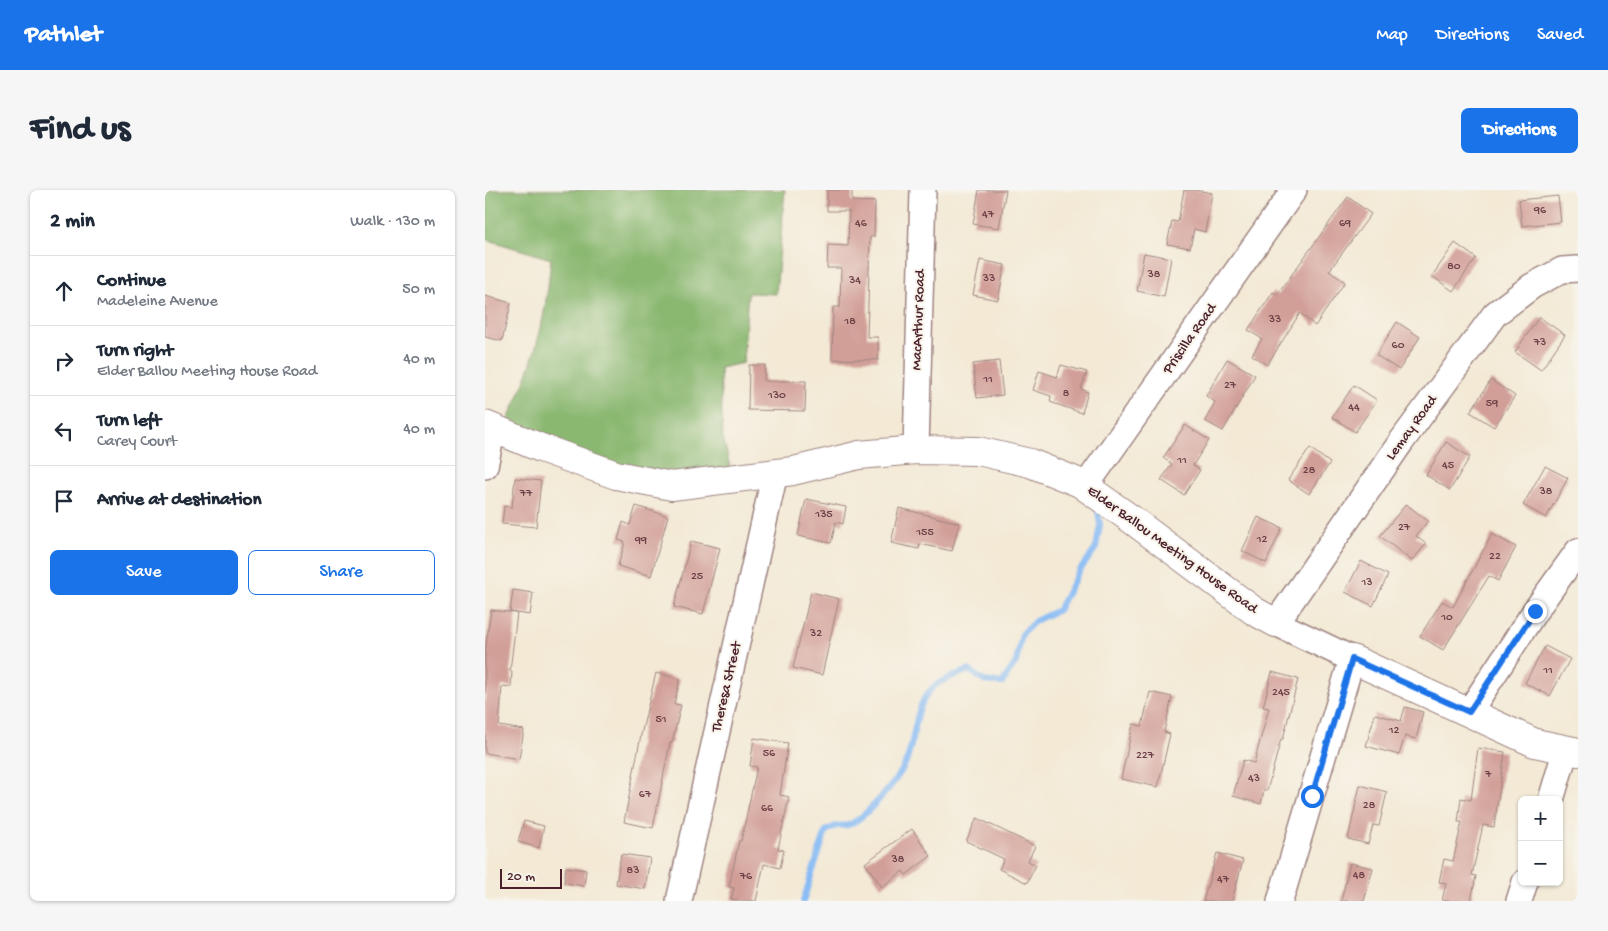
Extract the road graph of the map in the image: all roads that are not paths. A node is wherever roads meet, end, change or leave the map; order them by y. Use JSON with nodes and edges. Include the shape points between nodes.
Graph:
{"nodes":[{"id":1,"x":923,"y":190,"type":"edge"},
{"id":2,"x":1294,"y":190,"type":"edge"},
{"id":3,"x":1578,"y":269,"type":"edge"},
{"id":4,"x":489,"y":426,"type":"edge"},
{"id":5,"x":916,"y":450,"type":"junction"},
{"id":6,"x":485,"y":466,"type":"edge"},
{"id":7,"x":775,"y":472,"type":"junction"},
{"id":8,"x":1085,"y":487,"type":"junction"},
{"id":9,"x":1578,"y":551,"type":"edge"},
{"id":10,"x":1276,"y":623,"type":"junction"},
{"id":11,"x":1352,"y":659,"type":"junction"},
{"id":12,"x":1469,"y":712,"type":"junction"},
{"id":13,"x":1572,"y":751,"type":"edge"},
{"id":14,"x":1553,"y":796,"type":"edge"},
{"id":15,"x":1524,"y":886,"type":"edge"},
{"id":16,"x":679,"y":901,"type":"edge"},
{"id":17,"x":1280,"y":901,"type":"edge"},
{"id":18,"x":1519,"y":901,"type":"edge"}],
"edges":[{"from":1,"to":5,"type":"street","name":"MacArthur Road"},
{"from":2,"to":8,"type":"street","name":"Priscilla Road"},
{"from":3,"to":10,"type":"street","name":"Lemay Road","via":[[1562,270],[1533,286],[1495,314],[1401,442]]},
{"from":4,"to":6,"type":"street"},
{"from":4,"to":7,"type":"street","name":"Elder Ballou Meeting House Road","via":[[616,475],[672,486]]},
{"from":5,"to":7,"type":"street","name":"Elder Ballou Meeting House Road","via":[[859,455],[793,471]]},
{"from":5,"to":8,"type":"street","name":"Elder Ballou Meeting House Road","via":[[978,451],[1030,463]]},
{"from":7,"to":16,"type":"street","name":"Theresa Street"},
{"from":8,"to":10,"type":"street","name":"Elder Ballou Meeting House Road","via":[[1254,611]]},
{"from":9,"to":12,"type":"street"},
{"from":10,"to":11,"type":"street","name":"Elder Ballou Meeting House Road"},
{"from":11,"to":12,"type":"street","name":"Elder Ballou Meeting House Road"},
{"from":11,"to":17,"type":"street"},
{"from":12,"to":13,"type":"street","name":"Elder Ballou Meeting House Road","via":[[1535,743]]},
{"from":13,"to":14,"type":"street"},
{"from":15,"to":18,"type":"street"}]}
